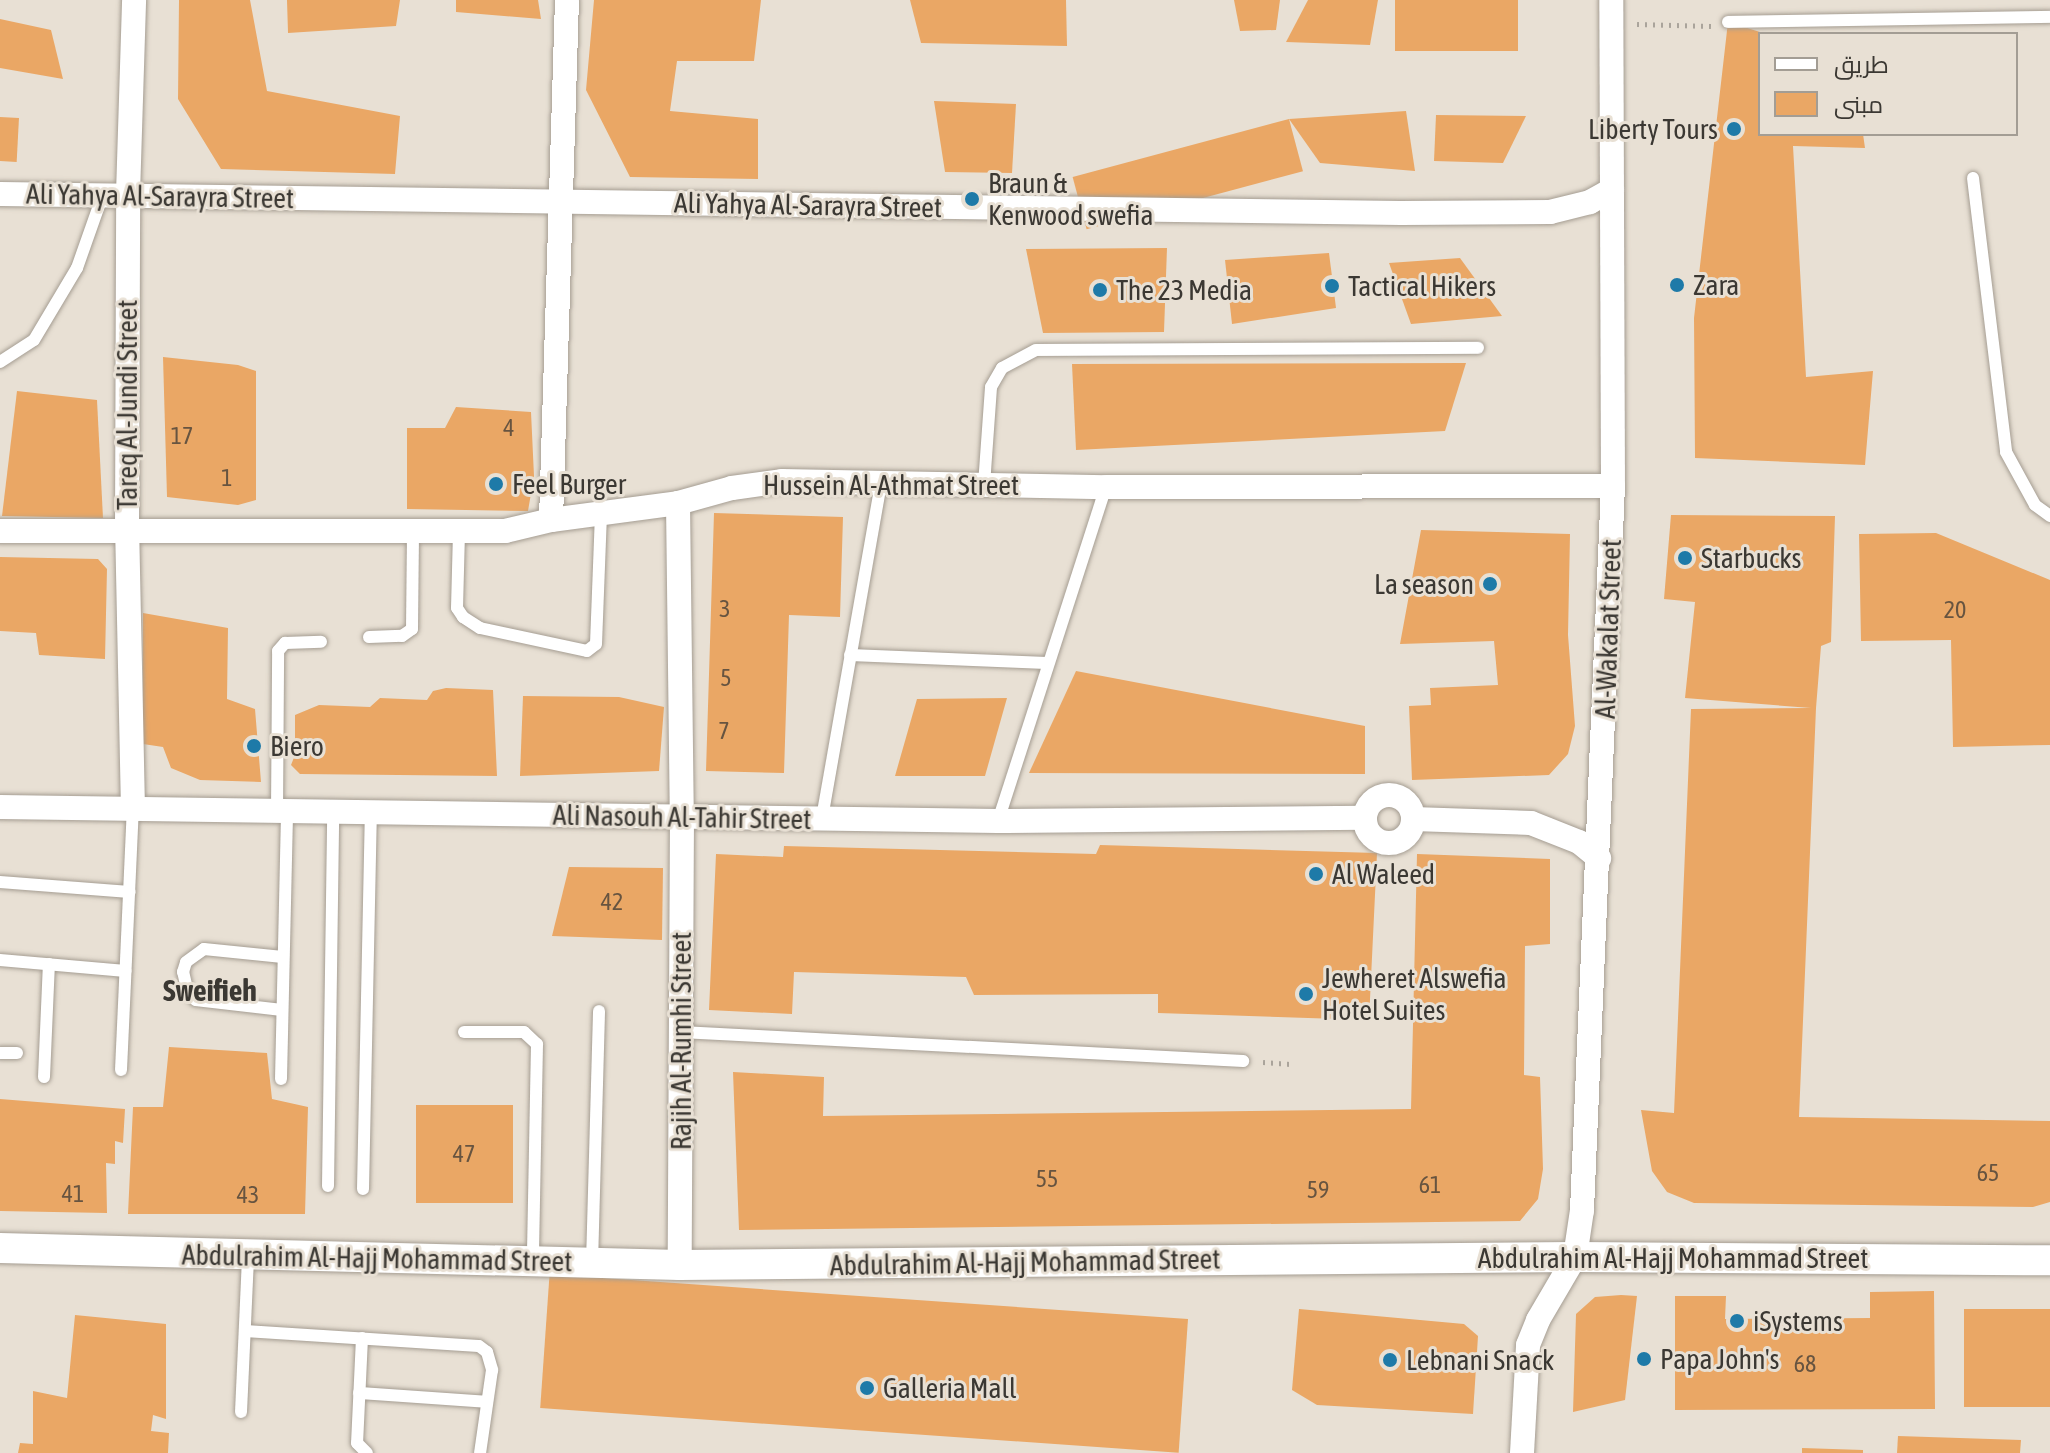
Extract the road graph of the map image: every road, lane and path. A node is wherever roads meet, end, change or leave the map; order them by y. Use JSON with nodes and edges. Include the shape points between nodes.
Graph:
{"nodes":[{"id":1,"x":134,"y":0,"type":"edge"},
{"id":2,"x":567,"y":0,"type":"edge"},
{"id":3,"x":1611,"y":0,"type":"edge"},
{"id":4,"x":2050,"y":17,"type":"edge"},
{"id":5,"x":1724,"y":24,"type":"joint"},
{"id":6,"x":1670,"y":25,"type":"dead end"},
{"id":7,"x":1973,"y":178,"type":"dead end"},
{"id":8,"x":1612,"y":190,"type":"junction"},
{"id":9,"x":0,"y":194,"type":"edge"},
{"id":10,"x":103,"y":194,"type":"junction"},
{"id":11,"x":128,"y":194,"type":"junction"},
{"id":12,"x":563,"y":202,"type":"junction"},
{"id":13,"x":1478,"y":348,"type":"dead end"},
{"id":14,"x":0,"y":362,"type":"edge"},
{"id":15,"x":881,"y":483,"type":"junction"},
{"id":16,"x":984,"y":485,"type":"junction"},
{"id":17,"x":1613,"y":486,"type":"junction"},
{"id":18,"x":1106,"y":487,"type":"junction"},
{"id":19,"x":678,"y":503,"type":"junction"},
{"id":20,"x":601,"y":514,"type":"junction"},
{"id":21,"x":2050,"y":516,"type":"edge"},
{"id":22,"x":551,"y":520,"type":"junction"},
{"id":23,"x":0,"y":531,"type":"edge"},
{"id":24,"x":127,"y":531,"type":"junction"},
{"id":25,"x":413,"y":531,"type":"junction"},
{"id":26,"x":459,"y":532,"type":"junction"},
{"id":27,"x":369,"y":637,"type":"dead end"},
{"id":28,"x":321,"y":642,"type":"dead end"},
{"id":29,"x":850,"y":655,"type":"junction"},
{"id":30,"x":1047,"y":663,"type":"junction"},
{"id":31,"x":0,"y":807,"type":"edge"},
{"id":32,"x":133,"y":810,"type":"junction"},
{"id":33,"x":282,"y":812,"type":"junction"},
{"id":34,"x":333,"y":813,"type":"junction"},
{"id":35,"x":371,"y":814,"type":"junction"},
{"id":36,"x":682,"y":816,"type":"junction"},
{"id":37,"x":822,"y":818,"type":"junction"},
{"id":38,"x":1365,"y":818,"type":"junction"},
{"id":39,"x":1413,"y":819,"type":"junction"},
{"id":40,"x":998,"y":821,"type":"junction"},
{"id":41,"x":1599,"y":858,"type":"junction"},
{"id":42,"x":0,"y":882,"type":"edge"},
{"id":43,"x":130,"y":892,"type":"junction"},
{"id":44,"x":283,"y":957,"type":"junction"},
{"id":45,"x":0,"y":960,"type":"edge"},
{"id":46,"x":49,"y":964,"type":"junction"},
{"id":47,"x":126,"y":971,"type":"junction"},
{"id":48,"x":282,"y":1010,"type":"junction"},
{"id":49,"x":599,"y":1011,"type":"dead end"},
{"id":50,"x":464,"y":1032,"type":"dead end"},
{"id":51,"x":681,"y":1032,"type":"junction"},
{"id":52,"x":0,"y":1053,"type":"edge"},
{"id":53,"x":17,"y":1053,"type":"dead end"},
{"id":54,"x":1243,"y":1061,"type":"joint"},
{"id":55,"x":1294,"y":1064,"type":"dead end"},
{"id":56,"x":121,"y":1070,"type":"dead end"},
{"id":57,"x":44,"y":1077,"type":"dead end"},
{"id":58,"x":281,"y":1079,"type":"dead end"},
{"id":59,"x":328,"y":1186,"type":"dead end"},
{"id":60,"x":363,"y":1189,"type":"dead end"},
{"id":61,"x":0,"y":1248,"type":"edge"},
{"id":62,"x":248,"y":1254,"type":"junction"},
{"id":63,"x":1575,"y":1257,"type":"junction"},
{"id":64,"x":2050,"y":1260,"type":"edge"},
{"id":65,"x":533,"y":1262,"type":"junction"},
{"id":66,"x":592,"y":1263,"type":"junction"},
{"id":67,"x":680,"y":1265,"type":"junction"},
{"id":68,"x":245,"y":1331,"type":"junction"},
{"id":69,"x":362,"y":1338,"type":"junction"},
{"id":70,"x":359,"y":1393,"type":"junction"},
{"id":71,"x":487,"y":1402,"type":"junction"},
{"id":72,"x":241,"y":1412,"type":"dead end"},
{"id":73,"x":367,"y":1453,"type":"edge"},
{"id":74,"x":480,"y":1453,"type":"edge"},
{"id":75,"x":1522,"y":1453,"type":"edge"}],
"edges":[{"from":1,"to":11,"type":"street","name":"Tareq Al-Jundi Street"},
{"from":2,"to":12,"type":"street"},
{"from":3,"to":8,"type":"street","name":"Al-Wakalat Street"},
{"from":4,"to":5,"type":"lane"},
{"from":5,"to":6,"type":"path"},
{"from":7,"to":21,"type":"lane","via":[[2006,452],[2035,505]]},
{"from":8,"to":12,"type":"street","name":"Ali Yahya Al-Sarayra Street","via":[[1575,208],[1535,212]]},
{"from":8,"to":17,"type":"street","name":"Al-Wakalat Street"},
{"from":9,"to":10,"type":"street","name":"Ali Yahya Al-Sarayra Street"},
{"from":10,"to":11,"type":"street","name":"Ali Yahya Al-Sarayra Street"},
{"from":10,"to":14,"type":"lane","via":[[77,268],[34,340]]},
{"from":11,"to":12,"type":"street","name":"Ali Yahya Al-Sarayra Street"},
{"from":11,"to":24,"type":"street","name":"Tareq Al-Jundi Street"},
{"from":12,"to":22,"type":"street"},
{"from":13,"to":16,"type":"lane","via":[[1036,350],[1002,368],[991,387]]},
{"from":15,"to":16,"type":"street","name":"Hussein Al-Athmat Street"},
{"from":15,"to":19,"type":"street","name":"Hussein Al-Athmat Street","via":[[782,481]]},
{"from":15,"to":29,"type":"lane"},
{"from":16,"to":18,"type":"street","name":"Hussein Al-Athmat Street"},
{"from":17,"to":18,"type":"street","name":"Hussein Al-Athmat Street"},
{"from":17,"to":41,"type":"street","name":"Al-Wakalat Street"},
{"from":18,"to":30,"type":"lane"},
{"from":19,"to":20,"type":"street","name":"Hussein Al-Athmat Street"},
{"from":19,"to":36,"type":"street","name":"Rajih Al-Rumhi Street"},
{"from":20,"to":22,"type":"street","name":"Hussein Al-Athmat Street"},
{"from":20,"to":26,"type":"lane","via":[[596,644],[587,651],[480,628],[463,617],[457,608]]},
{"from":22,"to":26,"type":"street","name":"Hussein Al-Athmat Street","via":[[505,531]]},
{"from":23,"to":24,"type":"street","name":"Hussein Al-Athmat Street"},
{"from":24,"to":25,"type":"street","name":"Hussein Al-Athmat Street"},
{"from":24,"to":32,"type":"street","name":"Tareq Al-Jundi Street"},
{"from":25,"to":26,"type":"street","name":"Hussein Al-Athmat Street"},
{"from":25,"to":27,"type":"lane","via":[[412,629],[402,636]]},
{"from":28,"to":33,"type":"lane","via":[[285,643],[278,651]]},
{"from":29,"to":30,"type":"lane"},
{"from":29,"to":37,"type":"lane"},
{"from":30,"to":40,"type":"lane"},
{"from":31,"to":32,"type":"street","name":"Ali Nasouh Al-Tahir Street"},
{"from":32,"to":33,"type":"street","name":"Ali Nasouh Al-Tahir Street"},
{"from":32,"to":43,"type":"lane"},
{"from":33,"to":34,"type":"street","name":"Ali Nasouh Al-Tahir Street"},
{"from":33,"to":44,"type":"lane"},
{"from":34,"to":35,"type":"street","name":"Ali Nasouh Al-Tahir Street"},
{"from":34,"to":59,"type":"lane"},
{"from":35,"to":36,"type":"street","name":"Ali Nasouh Al-Tahir Street"},
{"from":35,"to":60,"type":"lane"},
{"from":36,"to":37,"type":"street","name":"Ali Nasouh Al-Tahir Street"},
{"from":36,"to":51,"type":"street","name":"Rajih Al-Rumhi Street"},
{"from":37,"to":40,"type":"street","name":"Ali Nasouh Al-Tahir Street"},
{"from":38,"to":39,"type":"street","via":[[1372,802],[1389,795],[1407,802]]},
{"from":38,"to":39,"type":"street","via":[[1371,835],[1388,843],[1406,836]]},
{"from":38,"to":40,"type":"street","name":"Ali Nasouh Al-Tahir Street"},
{"from":39,"to":41,"type":"street","via":[[1531,823],[1579,842]]},
{"from":41,"to":63,"type":"street","name":"Al-Wakalat Street","via":[[1582,1210]]},
{"from":42,"to":43,"type":"lane"},
{"from":43,"to":47,"type":"lane"},
{"from":44,"to":48,"type":"lane"},
{"from":44,"to":48,"type":"lane","via":[[204,949],[186,962],[183,972],[188,993],[196,1000]]},
{"from":45,"to":46,"type":"lane"},
{"from":46,"to":47,"type":"lane"},
{"from":46,"to":57,"type":"lane"},
{"from":47,"to":56,"type":"lane"},
{"from":48,"to":58,"type":"lane"},
{"from":49,"to":66,"type":"lane"},
{"from":50,"to":65,"type":"lane","via":[[524,1032],[537,1044]]},
{"from":51,"to":54,"type":"lane"},
{"from":51,"to":67,"type":"street","name":"Rajih Al-Rumhi Street"},
{"from":52,"to":53,"type":"lane"},
{"from":54,"to":55,"type":"path"},
{"from":61,"to":62,"type":"street","name":"Abdulrahim Al-Hajj Mohammad Street"},
{"from":62,"to":65,"type":"street","name":"Abdulrahim Al-Hajj Mohammad Street"},
{"from":62,"to":68,"type":"lane"},
{"from":63,"to":64,"type":"street","name":"Abdulrahim Al-Hajj Mohammad Street"},
{"from":63,"to":67,"type":"street","name":"Abdulrahim Al-Hajj Mohammad Street"},
{"from":63,"to":75,"type":"street","via":[[1528,1345]]},
{"from":65,"to":66,"type":"street","name":"Abdulrahim Al-Hajj Mohammad Street"},
{"from":66,"to":67,"type":"street","name":"Abdulrahim Al-Hajj Mohammad Street"},
{"from":68,"to":69,"type":"lane"},
{"from":68,"to":72,"type":"lane"},
{"from":69,"to":70,"type":"lane"},
{"from":69,"to":71,"type":"lane","via":[[479,1346],[491,1360]]},
{"from":70,"to":71,"type":"lane"},
{"from":70,"to":73,"type":"lane","via":[[357,1443]]},
{"from":71,"to":74,"type":"lane"}]}
